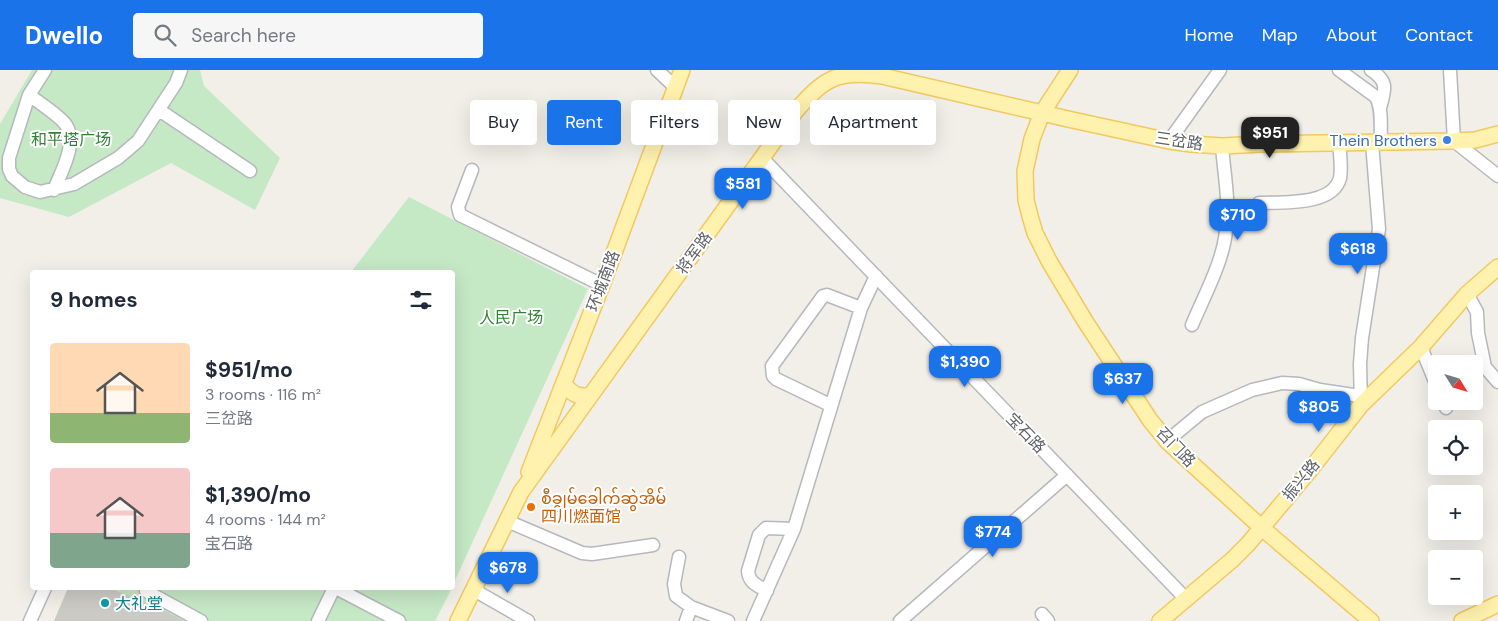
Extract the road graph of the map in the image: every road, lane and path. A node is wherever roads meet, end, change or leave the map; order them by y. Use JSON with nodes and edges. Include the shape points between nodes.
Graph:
{"nodes":[{"id":1,"x":45,"y":70,"type":"edge"},
{"id":2,"x":181,"y":70,"type":"edge"},
{"id":3,"x":657,"y":70,"type":"edge"},
{"id":4,"x":682,"y":70,"type":"edge"},
{"id":5,"x":1070,"y":70,"type":"edge"},
{"id":6,"x":1220,"y":70,"type":"edge"},
{"id":7,"x":1339,"y":70,"type":"edge"},
{"id":8,"x":1371,"y":70,"type":"edge"},
{"id":9,"x":1450,"y":70,"type":"edge"},
{"id":10,"x":840,"y":72,"type":"edge"},
{"id":11,"x":675,"y":87,"type":"junction"},
{"id":12,"x":29,"y":95,"type":"junction"},
{"id":13,"x":1380,"y":108,"type":"junction"},
{"id":14,"x":159,"y":110,"type":"junction"},
{"id":15,"x":1042,"y":113,"type":"junction"},
{"id":16,"x":1498,"y":134,"type":"edge"},
{"id":17,"x":1169,"y":141,"type":"junction"},
{"id":18,"x":1454,"y":141,"type":"junction"},
{"id":19,"x":1339,"y":143,"type":"junction"},
{"id":20,"x":1377,"y":143,"type":"junction"},
{"id":21,"x":1222,"y":146,"type":"junction"},
{"id":22,"x":762,"y":158,"type":"junction"},
{"id":23,"x":472,"y":170,"type":"dead end"},
{"id":24,"x":250,"y":171,"type":"dead end"},
{"id":25,"x":1498,"y":176,"type":"edge"},
{"id":26,"x":54,"y":190,"type":"junction"},
{"id":27,"x":1259,"y":203,"type":"dead end"},
{"id":28,"x":1498,"y":266,"type":"edge"},
{"id":29,"x":876,"y":276,"type":"junction"},
{"id":30,"x":602,"y":285,"type":"junction"},
{"id":31,"x":1467,"y":294,"type":"junction"},
{"id":32,"x":861,"y":308,"type":"junction"},
{"id":33,"x":1192,"y":325,"type":"dead end"},
{"id":34,"x":1421,"y":347,"type":"junction"},
{"id":35,"x":1428,"y":364,"type":"edge"},
{"id":36,"x":1498,"y":382,"type":"edge"},
{"id":37,"x":564,"y":384,"type":"junction"},
{"id":38,"x":591,"y":394,"type":"junction"},
{"id":39,"x":1360,"y":400,"type":"junction"},
{"id":40,"x":830,"y":405,"type":"junction"},
{"id":41,"x":1167,"y":441,"type":"junction"},
{"id":42,"x":1067,"y":475,"type":"junction"},
{"id":43,"x":521,"y":492,"type":"junction"},
{"id":44,"x":507,"y":521,"type":"junction"},
{"id":45,"x":1262,"y":528,"type":"junction"},
{"id":46,"x":794,"y":529,"type":"junction"},
{"id":47,"x":653,"y":544,"type":"dead end"},
{"id":48,"x":679,"y":556,"type":"dead end"},
{"id":49,"x":44,"y":590,"type":"edge"},
{"id":50,"x":334,"y":590,"type":"edge"},
{"id":51,"x":339,"y":590,"type":"edge"},
{"id":52,"x":474,"y":590,"type":"junction"},
{"id":53,"x":146,"y":591,"type":"dead end"},
{"id":54,"x":767,"y":591,"type":"junction"},
{"id":55,"x":1186,"y":599,"type":"junction"},
{"id":56,"x":1498,"y":604,"type":"edge"},
{"id":57,"x":691,"y":607,"type":"junction"},
{"id":58,"x":722,"y":620,"type":"edge"},
{"id":59,"x":30,"y":621,"type":"edge"},
{"id":60,"x":200,"y":621,"type":"edge"},
{"id":61,"x":318,"y":621,"type":"edge"},
{"id":62,"x":399,"y":621,"type":"edge"},
{"id":63,"x":458,"y":621,"type":"edge"},
{"id":64,"x":528,"y":621,"type":"edge"},
{"id":65,"x":686,"y":621,"type":"edge"},
{"id":66,"x":753,"y":621,"type":"edge"},
{"id":67,"x":900,"y":621,"type":"edge"},
{"id":68,"x":1160,"y":621,"type":"edge"},
{"id":69,"x":1372,"y":621,"type":"edge"},
{"id":70,"x":1462,"y":621,"type":"edge"}],
"edges":[{"from":1,"to":12,"type":"street"},
{"from":2,"to":14,"type":"street"},
{"from":3,"to":11,"type":"street"},
{"from":4,"to":11,"type":"main road","name":"环城南路"},
{"from":5,"to":15,"type":"main road","name":"召门路"},
{"from":6,"to":17,"type":"street"},
{"from":7,"to":13,"type":"street","via":[[1376,97]]},
{"from":8,"to":13,"type":"street","via":[[1382,78],[1384,85]]},
{"from":9,"to":18,"type":"street"},
{"from":10,"to":15,"type":"main road","name":"将军路","via":[[882,76]]},
{"from":10,"to":22,"type":"main road","name":"将军路","via":[[809,96]]},
{"from":11,"to":30,"type":"main road","name":"环城南路"},
{"from":12,"to":26,"type":"street","via":[[66,125],[70,137],[69,150]]},
{"from":12,"to":26,"type":"street","via":[[9,158],[9,169],[25,187],[40,192]]},
{"from":13,"to":20,"type":"street"},
{"from":14,"to":24,"type":"street"},
{"from":14,"to":26,"type":"street","via":[[138,141],[118,158],[74,184]]},
{"from":15,"to":17,"type":"main road","name":"三岔路"},
{"from":15,"to":41,"type":"main road","name":"召门路","via":[[1025,171],[1026,200],[1035,233],[1085,321]]},
{"from":16,"to":18,"type":"main road","name":"三岔路"},
{"from":17,"to":21,"type":"main road","name":"三岔路"},
{"from":18,"to":20,"type":"main road","name":"三岔路"},
{"from":18,"to":25,"type":"street"},
{"from":19,"to":20,"type":"main road","name":"三岔路"},
{"from":19,"to":21,"type":"main road","name":"三岔路"},
{"from":19,"to":27,"type":"street","via":[[1340,176],[1332,191],[1310,201]]},
{"from":20,"to":39,"type":"street","via":[[1379,229],[1362,338]]},
{"from":21,"to":33,"type":"street","via":[[1226,231],[1220,257]]},
{"from":22,"to":29,"type":"street","name":"宝石路"},
{"from":22,"to":38,"type":"main road","name":"将军路"},
{"from":23,"to":30,"type":"street","via":[[458,206],[460,215]]},
{"from":28,"to":31,"type":"main road","name":"振兴路"},
{"from":29,"to":32,"type":"street"},
{"from":29,"to":42,"type":"street","name":"宝石路"},
{"from":30,"to":37,"type":"main road","name":"环城南路"},
{"from":31,"to":34,"type":"main road","name":"振兴路"},
{"from":31,"to":36,"type":"street","via":[[1477,312],[1485,367]]},
{"from":32,"to":40,"type":"street"},
{"from":32,"to":40,"type":"street","via":[[823,296],[772,366],[776,379]]},
{"from":34,"to":35,"type":"street"},
{"from":34,"to":39,"type":"main road","name":"振兴路"},
{"from":37,"to":38,"type":"main road","via":[[577,395]]},
{"from":37,"to":43,"type":"main road","name":"环城南路"},
{"from":38,"to":43,"type":"main road","name":"将军路"},
{"from":39,"to":41,"type":"street","via":[[1299,384],[1282,383],[1252,390],[1202,412]]},
{"from":39,"to":45,"type":"main road","name":"振兴路"},
{"from":40,"to":46,"type":"street"},
{"from":41,"to":45,"type":"main road","name":"召门路"},
{"from":42,"to":55,"type":"street","name":"宝石路"},
{"from":42,"to":67,"type":"street"},
{"from":43,"to":44,"type":"main road","name":"将军路"},
{"from":44,"to":47,"type":"street","via":[[582,553]]},
{"from":44,"to":52,"type":"main road","name":"将军路"},
{"from":45,"to":55,"type":"main road","name":"振兴路","via":[[1232,560]]},
{"from":45,"to":69,"type":"main road","name":"召门路"},
{"from":46,"to":54,"type":"street"},
{"from":46,"to":54,"type":"street","via":[[766,528],[759,535],[748,571],[751,582]]},
{"from":48,"to":57,"type":"street","via":[[674,584],[676,596]]},
{"from":49,"to":59,"type":"street"},
{"from":50,"to":61,"type":"street"},
{"from":51,"to":62,"type":"street"},
{"from":52,"to":63,"type":"main road","name":"将军路"},
{"from":52,"to":64,"type":"street"},
{"from":53,"to":60,"type":"street"},
{"from":54,"to":66,"type":"street"},
{"from":55,"to":68,"type":"main road","name":"振兴路"},
{"from":56,"to":70,"type":"main road"},
{"from":57,"to":58,"type":"street"},
{"from":57,"to":65,"type":"street"}]}
